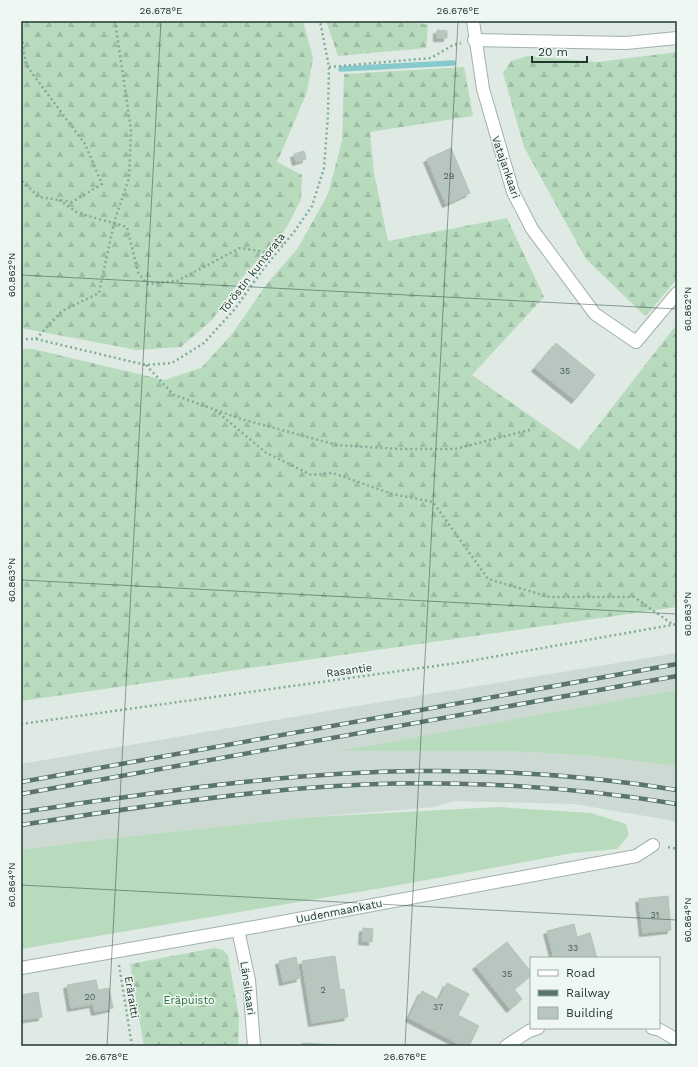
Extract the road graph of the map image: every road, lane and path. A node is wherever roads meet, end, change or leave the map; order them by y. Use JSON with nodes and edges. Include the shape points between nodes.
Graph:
{"nodes":[{"id":1,"x":115,"y":21,"type":"edge"},
{"id":2,"x":320,"y":21,"type":"edge"},
{"id":3,"x":473,"y":21,"type":"edge"},
{"id":4,"x":21,"y":32,"type":"edge"},
{"id":5,"x":677,"y":38,"type":"edge"},
{"id":6,"x":474,"y":40,"type":"junction"},
{"id":7,"x":329,"y":67,"type":"junction"},
{"id":8,"x":21,"y":180,"type":"edge"},
{"id":9,"x":59,"y":200,"type":"junction"},
{"id":10,"x":114,"y":223,"type":"junction"},
{"id":11,"x":286,"y":242,"type":"junction"},
{"id":12,"x":677,"y":293,"type":"edge"},
{"id":13,"x":21,"y":339,"type":"edge"},
{"id":14,"x":36,"y":339,"type":"junction"},
{"id":15,"x":146,"y":365,"type":"junction"},
{"id":16,"x":215,"y":410,"type":"junction"},
{"id":17,"x":533,"y":429,"type":"dead end"},
{"id":18,"x":677,"y":624,"type":"edge"},
{"id":19,"x":672,"y":625,"type":"junction"},
{"id":20,"x":21,"y":724,"type":"edge"},
{"id":21,"x":653,"y":845,"type":"dead end"},
{"id":22,"x":238,"y":930,"type":"junction"},
{"id":23,"x":117,"y":951,"type":"junction"},
{"id":24,"x":21,"y":968,"type":"edge"},
{"id":25,"x":535,"y":1029,"type":"edge"},
{"id":26,"x":656,"y":1029,"type":"edge"},
{"id":27,"x":677,"y":1040,"type":"edge"},
{"id":28,"x":132,"y":1046,"type":"edge"},
{"id":29,"x":254,"y":1046,"type":"edge"},
{"id":30,"x":506,"y":1046,"type":"edge"}],
"edges":[{"from":1,"to":10,"type":"path","via":[[131,130],[129,178]]},
{"from":2,"to":7,"type":"path","name":"Töröstin kuntorata"},
{"from":3,"to":6,"type":"street","name":"Vatajankaari"},
{"from":4,"to":9,"type":"path","via":[[26,64],[84,144],[102,184],[72,202]]},
{"from":5,"to":6,"type":"street","via":[[626,43]]},
{"from":6,"to":7,"type":"path","via":[[453,45],[431,58]]},
{"from":6,"to":12,"type":"street","name":"Vatajankaari","via":[[483,89],[513,192],[532,229],[595,314],[636,342]]},
{"from":7,"to":11,"type":"path","name":"Töröstin kuntorata","via":[[324,168],[312,206]]},
{"from":8,"to":9,"type":"path","via":[[39,197]]},
{"from":9,"to":10,"type":"path","via":[[78,213]]},
{"from":10,"to":11,"type":"path","via":[[127,227],[138,272],[146,284],[177,281],[240,248],[265,252]]},
{"from":10,"to":14,"type":"path","via":[[99,293],[62,311]]},
{"from":11,"to":15,"type":"path","name":"Töröstin kuntorata","via":[[234,310],[204,343],[172,363]]},
{"from":13,"to":14,"type":"path","name":"Töröstin kuntorata"},
{"from":14,"to":15,"type":"path","name":"Töröstin kuntorata"},
{"from":15,"to":16,"type":"path","via":[[174,395]]},
{"from":16,"to":17,"type":"path","via":[[337,445],[399,449],[455,449]]},
{"from":16,"to":19,"type":"path","via":[[265,452],[311,475],[333,473],[392,494],[433,502],[488,579],[550,597],[634,597]]},
{"from":18,"to":19,"type":"path","name":"Rasantie"},
{"from":19,"to":20,"type":"path","name":"Rasantie","via":[[464,662]]},
{"from":21,"to":22,"type":"street","name":"Uudenmaankatu","via":[[636,856]]},
{"from":22,"to":23,"type":"street","name":"Uudenmaankatu"},
{"from":22,"to":29,"type":"street","name":"Länsikaari","via":[[249,980]]},
{"from":23,"to":24,"type":"street","name":"Uudenmaankatu"},
{"from":23,"to":28,"type":"path","name":"Eräraitti"},
{"from":25,"to":30,"type":"street"},
{"from":26,"to":27,"type":"street"}]}
